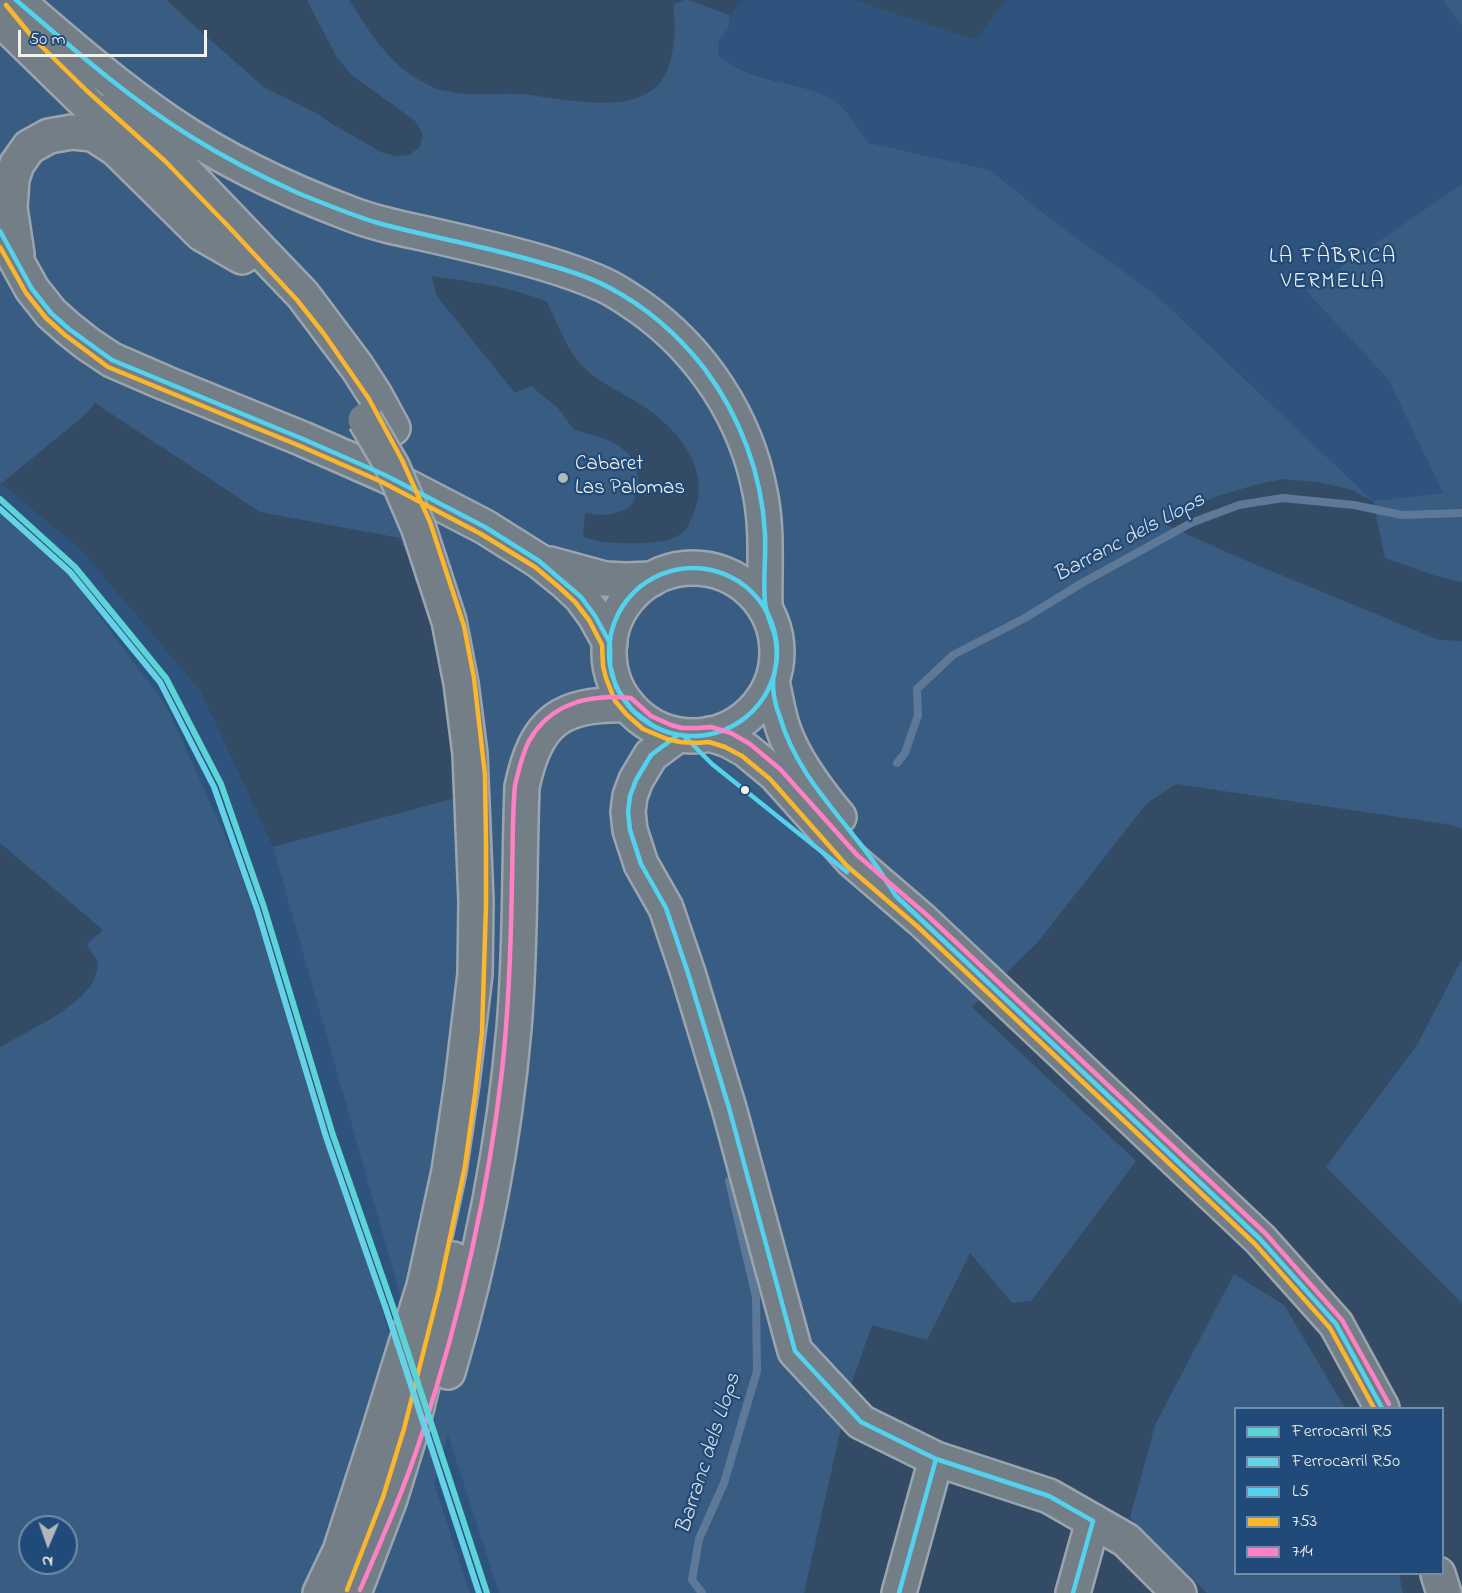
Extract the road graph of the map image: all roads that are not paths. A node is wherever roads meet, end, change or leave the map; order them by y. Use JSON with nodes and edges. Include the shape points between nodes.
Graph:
{"nodes":[{"id":1,"x":14,"y":0,"type":"edge"},
{"id":2,"x":0,"y":19,"type":"edge"},
{"id":3,"x":0,"y":231,"type":"edge"},
{"id":4,"x":242,"y":257,"type":"junction"},
{"id":5,"x":18,"y":262,"type":"junction"},
{"id":6,"x":379,"y":424,"type":"junction"},
{"id":7,"x":539,"y":561,"type":"junction"},
{"id":8,"x":446,"y":578,"type":"junction"},
{"id":9,"x":652,"y":579,"type":"junction"},
{"id":10,"x":765,"y":608,"type":"junction"},
{"id":11,"x":610,"y":643,"type":"junction"},
{"id":12,"x":772,"y":681,"type":"junction"},
{"id":13,"x":652,"y":730,"type":"junction"},
{"id":14,"x":710,"y":734,"type":"junction"},
{"id":15,"x":896,"y":896,"type":"junction"},
{"id":16,"x":1381,"y":1407,"type":"edge"},
{"id":17,"x":936,"y":1459,"type":"junction"},
{"id":18,"x":1093,"y":1521,"type":"junction"},
{"id":19,"x":1438,"y":1575,"type":"edge"},
{"id":20,"x":320,"y":1593,"type":"edge"},
{"id":21,"x":354,"y":1593,"type":"edge"},
{"id":22,"x":367,"y":1593,"type":"edge"},
{"id":23,"x":899,"y":1593,"type":"edge"},
{"id":24,"x":1073,"y":1593,"type":"edge"},
{"id":25,"x":1179,"y":1593,"type":"edge"},
{"id":26,"x":1444,"y":1593,"type":"edge"}],
"edges":[{"from":1,"to":6,"type":"main road","via":[[39,34],[170,156],[303,295],[375,394]]},
{"from":1,"to":10,"type":"main road","via":[[128,93],[210,149],[259,176],[354,216],[560,268],[605,286],[656,318],[702,364],[730,406],[741,432],[756,474],[763,512]]},
{"from":2,"to":4,"type":"main road"},
{"from":3,"to":5,"type":"main road"},
{"from":4,"to":5,"type":"main road","via":[[202,234],[116,149],[93,134],[72,132],[49,136],[29,147],[17,164],[10,208]]},
{"from":4,"to":6,"type":"main road"},
{"from":5,"to":7,"type":"main road","via":[[51,313],[112,360],[385,474],[485,527]]},
{"from":6,"to":8,"type":"main road","via":[[409,457],[437,519]]},
{"from":7,"to":9,"type":"main road","via":[[605,579]]},
{"from":7,"to":11,"type":"main road","via":[[581,597]]},
{"from":8,"to":20,"type":"main road","via":[[448,621],[470,754],[476,901],[475,974],[462,1083],[449,1171],[424,1286],[343,1541]]},
{"from":8,"to":21,"type":"main road","via":[[471,624],[492,774],[494,892],[489,1034],[472,1167],[446,1292],[411,1431]]},
{"from":9,"to":10,"type":"main road","via":[[683,569],[719,572],[750,590]]},
{"from":9,"to":11,"type":"main road","via":[[623,606]]},
{"from":10,"to":12,"type":"main road","via":[[777,644]]},
{"from":11,"to":13,"type":"main road","via":[[610,665],[622,697]]},
{"from":12,"to":14,"type":"main road","via":[[748,716]]},
{"from":12,"to":15,"type":"main road","via":[[784,732],[797,757]]},
{"from":13,"to":14,"type":"main road"},
{"from":13,"to":17,"type":"main road","via":[[630,796],[630,830],[641,864],[666,908],[688,973],[795,1351],[861,1422]]},
{"from":13,"to":22,"type":"main road","via":[[609,705],[564,714],[538,738],[525,769],[514,1026],[490,1200],[466,1310],[429,1437]]},
{"from":14,"to":15,"type":"main road","via":[[747,750],[775,774],[852,860]]},
{"from":15,"to":16,"type":"main road","via":[[1260,1239],[1336,1324]]},
{"from":17,"to":18,"type":"main road","via":[[1049,1496]]},
{"from":17,"to":23,"type":"main road"},
{"from":18,"to":24,"type":"main road"},
{"from":18,"to":25,"type":"main road","via":[[1126,1540]]},
{"from":19,"to":26,"type":"main road"}]}
